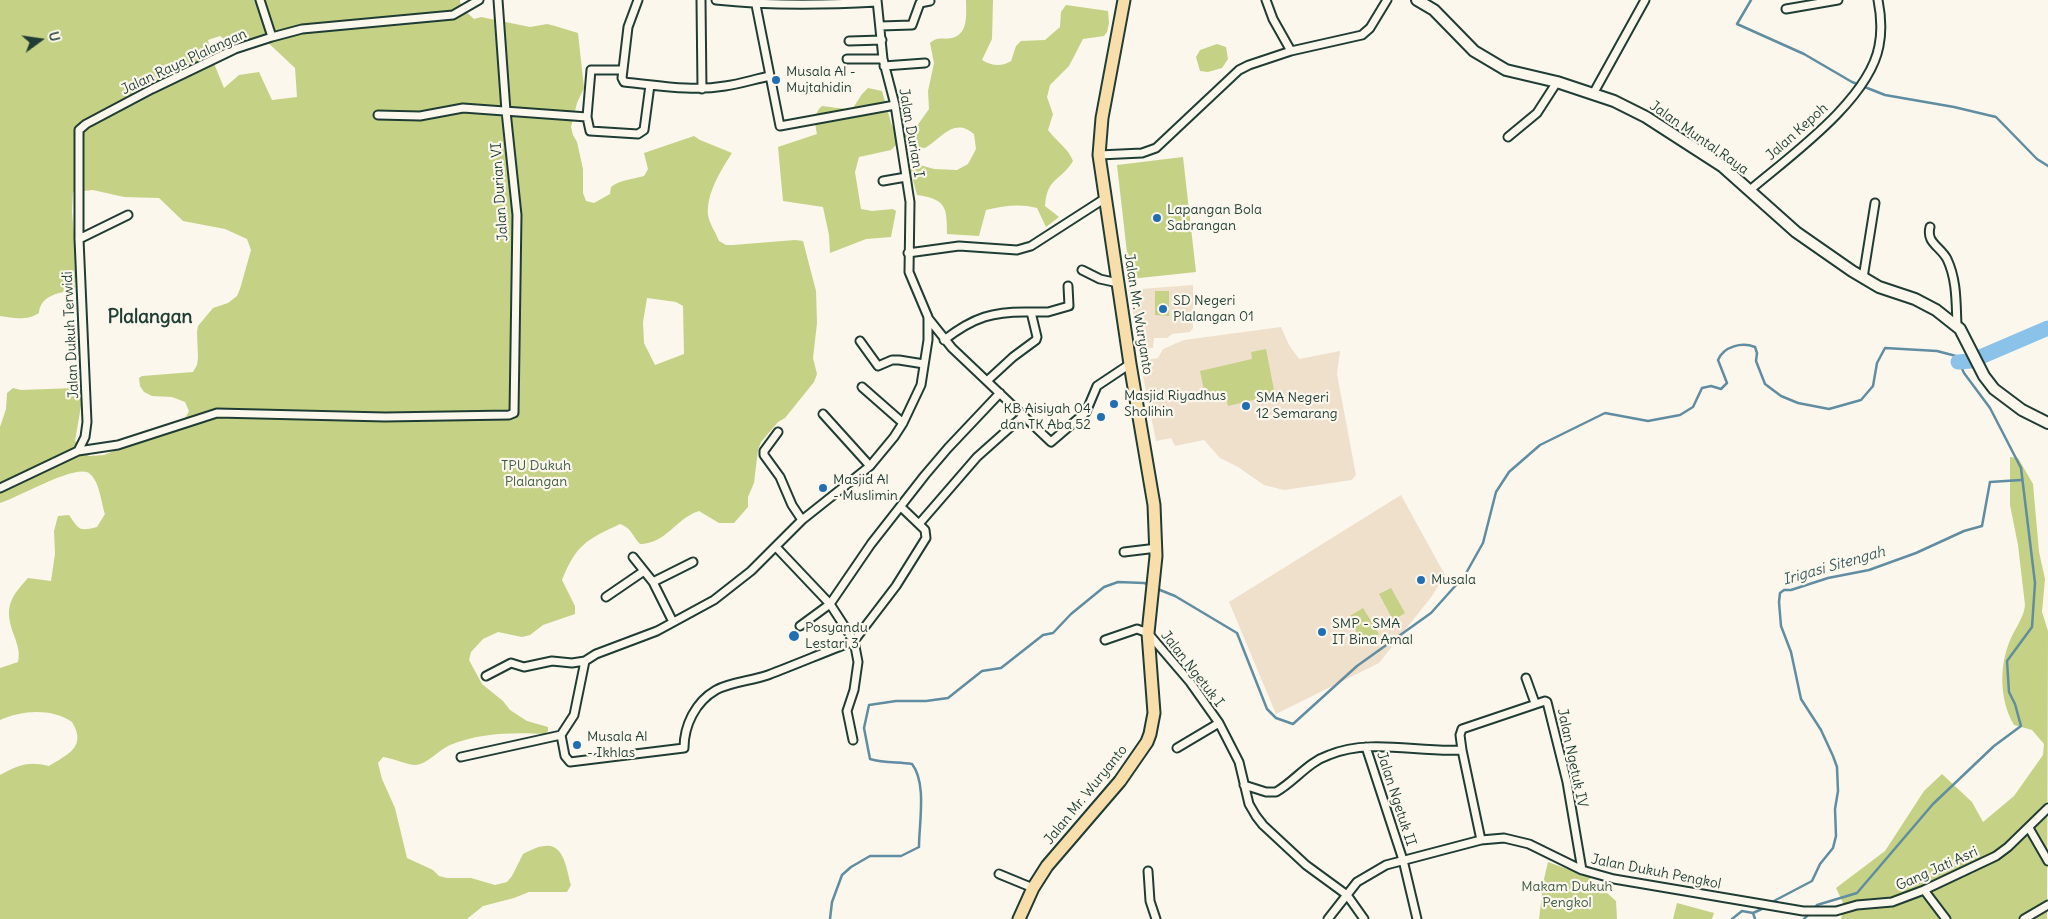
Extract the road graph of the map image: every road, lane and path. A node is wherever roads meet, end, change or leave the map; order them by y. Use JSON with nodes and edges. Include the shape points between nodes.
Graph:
{"nodes":[{"id":1,"x":260,"y":0,"type":"edge"},
{"id":2,"x":479,"y":0,"type":"edge"},
{"id":3,"x":498,"y":0,"type":"edge"},
{"id":4,"x":638,"y":0,"type":"edge"},
{"id":5,"x":701,"y":0,"type":"edge"},
{"id":6,"x":716,"y":0,"type":"edge"},
{"id":7,"x":1124,"y":0,"type":"edge"},
{"id":8,"x":1266,"y":0,"type":"edge"},
{"id":9,"x":1387,"y":0,"type":"edge"},
{"id":10,"x":1417,"y":0,"type":"edge"},
{"id":11,"x":1645,"y":0,"type":"edge"},
{"id":12,"x":1838,"y":0,"type":"edge"},
{"id":13,"x":1878,"y":0,"type":"edge"},
{"id":14,"x":877,"y":1,"type":"edge"},
{"id":15,"x":755,"y":2,"type":"edge"},
{"id":16,"x":930,"y":2,"type":"dead end"},
{"id":17,"x":1786,"y":9,"type":"dead end"},
{"id":18,"x":880,"y":26,"type":"junction"},
{"id":19,"x":272,"y":37,"type":"junction"},
{"id":20,"x":849,"y":40,"type":"dead end"},
{"id":21,"x":882,"y":40,"type":"junction"},
{"id":22,"x":1291,"y":51,"type":"junction"},
{"id":23,"x":847,"y":58,"type":"dead end"},
{"id":24,"x":884,"y":62,"type":"junction"},
{"id":25,"x":925,"y":64,"type":"dead end"},
{"id":26,"x":623,"y":70,"type":"junction"},
{"id":27,"x":770,"y":76,"type":"junction"},
{"id":28,"x":1557,"y":82,"type":"junction"},
{"id":29,"x":650,"y":85,"type":"junction"},
{"id":30,"x":698,"y":88,"type":"junction"},
{"id":31,"x":1593,"y":94,"type":"junction"},
{"id":32,"x":896,"y":105,"type":"junction"},
{"id":33,"x":506,"y":111,"type":"junction"},
{"id":34,"x":378,"y":115,"type":"dead end"},
{"id":35,"x":587,"y":117,"type":"junction"},
{"id":36,"x":79,"y":130,"type":"joint"},
{"id":37,"x":1508,"y":137,"type":"dead end"},
{"id":38,"x":1099,"y":154,"type":"junction"},
{"id":39,"x":906,"y":177,"type":"junction"},
{"id":40,"x":883,"y":180,"type":"dead end"},
{"id":41,"x":1750,"y":190,"type":"junction"},
{"id":42,"x":1104,"y":199,"type":"junction"},
{"id":43,"x":1875,"y":202,"type":"dead end"},
{"id":44,"x":128,"y":215,"type":"dead end"},
{"id":45,"x":1930,"y":227,"type":"dead end"},
{"id":46,"x":79,"y":239,"type":"junction"},
{"id":47,"x":908,"y":253,"type":"junction"},
{"id":48,"x":1082,"y":270,"type":"dead end"},
{"id":49,"x":1863,"y":278,"type":"junction"},
{"id":50,"x":1118,"y":284,"type":"junction"},
{"id":51,"x":1068,"y":286,"type":"dead end"},
{"id":52,"x":1031,"y":312,"type":"junction"},
{"id":53,"x":928,"y":317,"type":"junction"},
{"id":54,"x":1957,"y":326,"type":"junction"},
{"id":55,"x":944,"y":340,"type":"junction"},
{"id":56,"x":860,"y":341,"type":"dead end"},
{"id":57,"x":924,"y":364,"type":"junction"},
{"id":58,"x":1130,"y":364,"type":"junction"},
{"id":59,"x":988,"y":380,"type":"junction"},
{"id":60,"x":862,"y":388,"type":"dead end"},
{"id":61,"x":1000,"y":393,"type":"junction"},
{"id":62,"x":823,"y":414,"type":"dead end"},
{"id":63,"x":1023,"y":416,"type":"junction"},
{"id":64,"x":903,"y":422,"type":"junction"},
{"id":65,"x":2048,"y":423,"type":"edge"},
{"id":66,"x":778,"y":432,"type":"dead end"},
{"id":67,"x":78,"y":451,"type":"junction"},
{"id":68,"x":870,"y":466,"type":"junction"},
{"id":69,"x":0,"y":488,"type":"edge"},
{"id":70,"x":901,"y":507,"type":"junction"},
{"id":71,"x":802,"y":520,"type":"junction"},
{"id":72,"x":919,"y":524,"type":"junction"},
{"id":73,"x":776,"y":547,"type":"junction"},
{"id":74,"x":1156,"y":548,"type":"junction"},
{"id":75,"x":1124,"y":552,"type":"dead end"},
{"id":76,"x":633,"y":557,"type":"dead end"},
{"id":77,"x":693,"y":562,"type":"dead end"},
{"id":78,"x":644,"y":571,"type":"junction"},
{"id":79,"x":653,"y":582,"type":"junction"},
{"id":80,"x":606,"y":597,"type":"dead end"},
{"id":81,"x":830,"y":604,"type":"junction"},
{"id":82,"x":673,"y":622,"type":"junction"},
{"id":83,"x":800,"y":626,"type":"dead end"},
{"id":84,"x":1148,"y":633,"type":"junction"},
{"id":85,"x":1105,"y":640,"type":"dead end"},
{"id":86,"x":854,"y":641,"type":"junction"},
{"id":87,"x":585,"y":661,"type":"junction"},
{"id":88,"x":486,"y":676,"type":"dead end"},
{"id":89,"x":1526,"y":678,"type":"dead end"},
{"id":90,"x":1535,"y":703,"type":"junction"},
{"id":91,"x":1219,"y":723,"type":"junction"},
{"id":92,"x":561,"y":735,"type":"junction"},
{"id":93,"x":853,"y":740,"type":"dead end"},
{"id":94,"x":1366,"y":747,"type":"junction"},
{"id":95,"x":1177,"y":748,"type":"dead end"},
{"id":96,"x":1462,"y":750,"type":"junction"},
{"id":97,"x":462,"y":757,"type":"dead end"},
{"id":98,"x":1244,"y":785,"type":"junction"},
{"id":99,"x":2048,"y":808,"type":"edge"},
{"id":100,"x":2029,"y":828,"type":"junction"},
{"id":101,"x":1480,"y":840,"type":"junction"},
{"id":102,"x":1403,"y":860,"type":"junction"},
{"id":103,"x":2048,"y":861,"type":"edge"},
{"id":104,"x":1582,"y":870,"type":"junction"},
{"id":105,"x":1148,"y":872,"type":"dead end"},
{"id":106,"x":999,"y":874,"type":"dead end"},
{"id":107,"x":1032,"y":888,"type":"junction"},
{"id":108,"x":1924,"y":890,"type":"junction"},
{"id":109,"x":1347,"y":895,"type":"junction"},
{"id":110,"x":2048,"y":905,"type":"edge"},
{"id":111,"x":1816,"y":911,"type":"joint"},
{"id":112,"x":1019,"y":919,"type":"edge"},
{"id":113,"x":1156,"y":919,"type":"edge"},
{"id":114,"x":1328,"y":919,"type":"edge"},
{"id":115,"x":1364,"y":919,"type":"edge"},
{"id":116,"x":1417,"y":919,"type":"edge"},
{"id":117,"x":1946,"y":919,"type":"edge"},
{"id":118,"x":2024,"y":919,"type":"edge"}],
"edges":[{"from":1,"to":19,"type":"street"},
{"from":2,"to":19,"type":"street","name":"Jalan Raya Plalangan","via":[[453,15],[302,28]]},
{"from":3,"to":33,"type":"street","name":"Jalan Durian VI"},
{"from":4,"to":26,"type":"street","via":[[628,27]]},
{"from":5,"to":30,"type":"street"},
{"from":6,"to":15,"type":"street"},
{"from":7,"to":38,"type":"main road","name":"Jalan Mr. Wuryanto","via":[[1102,118]]},
{"from":8,"to":22,"type":"street"},
{"from":9,"to":22,"type":"street","via":[[1362,35]]},
{"from":10,"to":28,"type":"main road","name":"Jalan Muntal Raya","via":[[1434,10],[1474,51],[1506,70]]},
{"from":11,"to":31,"type":"street"},
{"from":12,"to":17,"type":"street"},
{"from":13,"to":41,"type":"street","name":"Jalan Kepoh","via":[[1879,46],[1867,78],[1816,134]]},
{"from":14,"to":15,"type":"street","via":[[820,6]]},
{"from":14,"to":18,"type":"street","name":"Jalan Durian I"},
{"from":15,"to":27,"type":"street"},
{"from":16,"to":18,"type":"street","via":[[920,4],[912,25]]},
{"from":18,"to":21,"type":"street","name":"Jalan Durian I"},
{"from":19,"to":36,"type":"street","name":"Jalan Raya Plalangan","via":[[201,65]]},
{"from":20,"to":21,"type":"street"},
{"from":21,"to":24,"type":"street","name":"Jalan Durian I"},
{"from":22,"to":38,"type":"street","via":[[1239,70],[1156,148],[1142,153]]},
{"from":23,"to":24,"type":"street"},
{"from":24,"to":25,"type":"street"},
{"from":24,"to":32,"type":"street","name":"Jalan Durian I"},
{"from":26,"to":29,"type":"street","via":[[624,82]]},
{"from":26,"to":35,"type":"street","via":[[591,70]]},
{"from":27,"to":30,"type":"street","via":[[726,86]]},
{"from":27,"to":32,"type":"street","via":[[780,126]]},
{"from":28,"to":31,"type":"main road","name":"Jalan Muntal Raya"},
{"from":28,"to":37,"type":"street","via":[[1537,113]]},
{"from":29,"to":30,"type":"street"},
{"from":29,"to":35,"type":"street","via":[[641,134],[590,131]]},
{"from":31,"to":41,"type":"main road","name":"Jalan Muntal Raya","via":[[1646,117],[1722,166]]},
{"from":32,"to":39,"type":"street","name":"Jalan Durian I"},
{"from":33,"to":34,"type":"street","via":[[462,108],[420,116]]},
{"from":33,"to":35,"type":"street"},
{"from":33,"to":67,"type":"street","name":"Jalan Durian VI","via":[[517,214],[514,413],[385,417],[225,413],[118,445]]},
{"from":36,"to":46,"type":"street","name":"Jalan Dukuh Terwidi"},
{"from":38,"to":42,"type":"main road","name":"Jalan Mr. Wuryanto"},
{"from":39,"to":40,"type":"street"},
{"from":39,"to":47,"type":"street","name":"Jalan Durian I","via":[[910,202]]},
{"from":41,"to":49,"type":"main road","name":"Jalan Muntal Raya","via":[[1796,232]]},
{"from":42,"to":47,"type":"street","via":[[1031,246],[1017,250],[959,246]]},
{"from":42,"to":50,"type":"main road","name":"Jalan Mr. Wuryanto"},
{"from":43,"to":49,"type":"street"},
{"from":44,"to":46,"type":"street"},
{"from":45,"to":54,"type":"street","via":[[1930,241],[1943,252],[1955,281]]},
{"from":46,"to":67,"type":"street","name":"Jalan Dukuh Terwidi","via":[[88,422]]},
{"from":47,"to":53,"type":"street","name":"Jalan Durian I","via":[[909,272]]},
{"from":48,"to":50,"type":"street"},
{"from":49,"to":54,"type":"main road","name":"Jalan Muntal Raya","via":[[1927,304]]},
{"from":50,"to":58,"type":"main road","name":"Jalan Mr. Wuryanto"},
{"from":51,"to":52,"type":"street","via":[[1069,306],[1048,312]]},
{"from":52,"to":55,"type":"street","via":[[989,314],[964,325]]},
{"from":52,"to":59,"type":"street","via":[[1038,337]]},
{"from":53,"to":55,"type":"street"},
{"from":53,"to":57,"type":"street"},
{"from":54,"to":65,"type":"main road","name":"Jalan Muntal Raya","via":[[1984,376],[2000,394]]},
{"from":55,"to":59,"type":"street"},
{"from":56,"to":57,"type":"street","via":[[878,366],[892,360]]},
{"from":57,"to":64,"type":"street","via":[[921,385]]},
{"from":58,"to":63,"type":"street","via":[[1097,386],[1086,412],[1051,442]]},
{"from":58,"to":74,"type":"main road","name":"Jalan Mr. Wuryanto","via":[[1154,505]]},
{"from":59,"to":61,"type":"street"},
{"from":60,"to":64,"type":"street"},
{"from":61,"to":63,"type":"street"},
{"from":61,"to":70,"type":"street","via":[[948,448]]},
{"from":62,"to":68,"type":"street"},
{"from":63,"to":72,"type":"street","via":[[977,457]]},
{"from":64,"to":68,"type":"street"},
{"from":66,"to":71,"type":"street","via":[[764,455],[780,477]]},
{"from":67,"to":69,"type":"street"},
{"from":68,"to":71,"type":"street"},
{"from":70,"to":72,"type":"street"},
{"from":70,"to":81,"type":"street"},
{"from":71,"to":73,"type":"street"},
{"from":72,"to":86,"type":"street","via":[[925,530],[926,538],[896,586]]},
{"from":73,"to":81,"type":"street"},
{"from":73,"to":82,"type":"street","via":[[714,600]]},
{"from":74,"to":75,"type":"street"},
{"from":74,"to":84,"type":"main road","name":"Jalan Mr. Wuryanto"},
{"from":76,"to":78,"type":"street"},
{"from":77,"to":79,"type":"street"},
{"from":78,"to":79,"type":"street"},
{"from":78,"to":80,"type":"street"},
{"from":79,"to":82,"type":"street"},
{"from":81,"to":83,"type":"street"},
{"from":81,"to":86,"type":"street"},
{"from":82,"to":87,"type":"street"},
{"from":84,"to":85,"type":"street","name":"Jalan Ngetuk I","via":[[1136,629]]},
{"from":84,"to":91,"type":"street","name":"Jalan Ngetuk I","via":[[1190,682]]},
{"from":84,"to":107,"type":"main road","name":"Jalan Mr. Wuryanto","via":[[1154,713],[1150,734],[1120,781]]},
{"from":86,"to":92,"type":"street","via":[[766,676],[716,690],[706,697],[691,717],[685,728],[684,748],[679,750],[570,762],[565,756]]},
{"from":86,"to":93,"type":"street","via":[[858,662],[854,690],[846,711]]},
{"from":87,"to":88,"type":"street","via":[[552,661],[524,668],[511,663]]},
{"from":87,"to":92,"type":"street","via":[[574,715]]},
{"from":89,"to":90,"type":"street"},
{"from":90,"to":96,"type":"street","name":"Jalan Ngetuk IV","via":[[1462,729]]},
{"from":90,"to":104,"type":"street","name":"Jalan Ngetuk IV","via":[[1547,702],[1567,782]]},
{"from":91,"to":95,"type":"street"},
{"from":91,"to":98,"type":"street","name":"Jalan Ngetuk I","via":[[1239,762]]},
{"from":92,"to":97,"type":"street"},
{"from":94,"to":96,"type":"street","via":[[1441,752]]},
{"from":94,"to":98,"type":"street","via":[[1328,755],[1276,792]]},
{"from":94,"to":102,"type":"street","name":"Jalan Ngetuk II"},
{"from":96,"to":101,"type":"street"},
{"from":98,"to":109,"type":"street","name":"Jalan Ngetuk I","via":[[1249,804],[1263,825],[1306,865]]},
{"from":99,"to":100,"type":"street","name":"Gang Jati Asri"},
{"from":100,"to":103,"type":"street"},
{"from":100,"to":108,"type":"street","name":"Gang Jati Asri","via":[[1996,856]]},
{"from":101,"to":102,"type":"street","name":"Jalan Dukuh Pengkol"},
{"from":101,"to":104,"type":"street","name":"Jalan Dukuh Pengkol","via":[[1519,840]]},
{"from":102,"to":109,"type":"street","name":"Jalan Dukuh Pengkol","via":[[1371,873],[1357,882]]},
{"from":102,"to":116,"type":"street","name":"Jalan Ngetuk II"},
{"from":104,"to":111,"type":"street","name":"Jalan Dukuh Pengkol","via":[[1614,879]]},
{"from":105,"to":113,"type":"street","via":[[1150,901]]},
{"from":106,"to":107,"type":"street"},
{"from":107,"to":112,"type":"main road","name":"Jalan Mr. Wuryanto"},
{"from":108,"to":111,"type":"street","name":"Gang Jati Asri","via":[[1892,902]]},
{"from":108,"to":117,"type":"street"},
{"from":109,"to":114,"type":"street","name":"Jalan Dukuh Pengkol"},
{"from":109,"to":115,"type":"street","name":"Jalan Ngetuk I"},
{"from":110,"to":118,"type":"street"}]}
